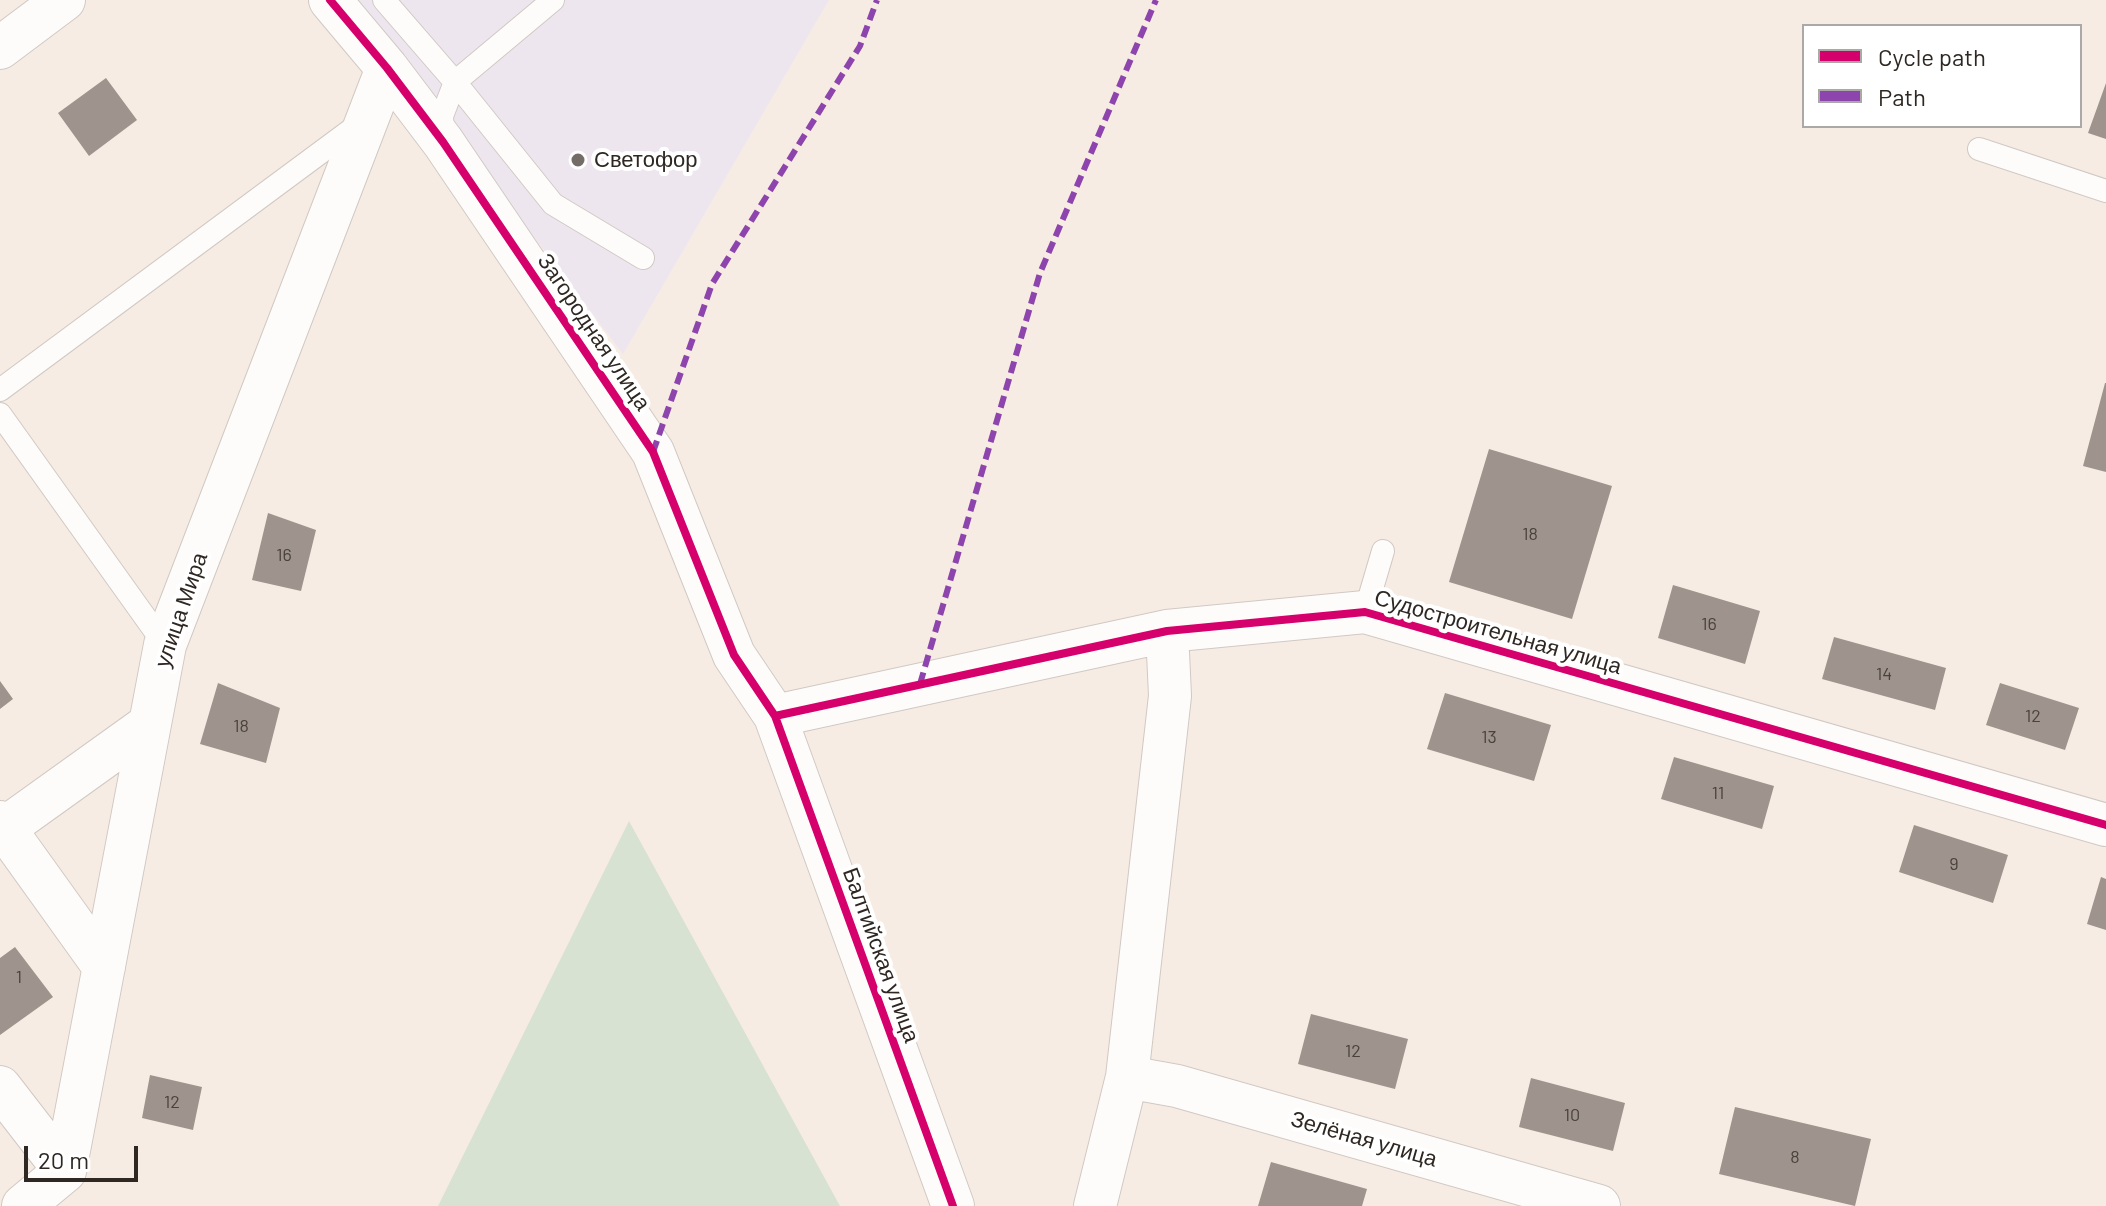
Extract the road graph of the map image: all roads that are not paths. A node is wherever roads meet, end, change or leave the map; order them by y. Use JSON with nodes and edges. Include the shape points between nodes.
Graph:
{"nodes":[{"id":1,"x":64,"y":0,"type":"edge"},
{"id":2,"x":330,"y":0,"type":"edge"},
{"id":3,"x":384,"y":0,"type":"edge"},
{"id":4,"x":553,"y":0,"type":"edge"},
{"id":5,"x":0,"y":48,"type":"edge"},
{"id":6,"x":387,"y":68,"type":"junction"},
{"id":7,"x":455,"y":82,"type":"junction"},
{"id":8,"x":366,"y":119,"type":"junction"},
{"id":9,"x":443,"y":142,"type":"junction"},
{"id":10,"x":1979,"y":149,"type":"dead end"},
{"id":11,"x":2106,"y":191,"type":"edge"},
{"id":12,"x":643,"y":258,"type":"dead end"},
{"id":13,"x":0,"y":390,"type":"edge"},
{"id":14,"x":0,"y":414,"type":"edge"},
{"id":15,"x":1383,"y":551,"type":"dead end"},
{"id":16,"x":1365,"y":612,"type":"junction"},
{"id":17,"x":1167,"y":631,"type":"junction"},
{"id":18,"x":165,"y":645,"type":"junction"},
{"id":19,"x":775,"y":716,"type":"junction"},
{"id":20,"x":150,"y":724,"type":"junction"},
{"id":21,"x":2,"y":825,"type":"edge"},
{"id":22,"x":2106,"y":825,"type":"edge"},
{"id":23,"x":104,"y":967,"type":"junction"},
{"id":24,"x":1127,"y":1077,"type":"junction"},
{"id":25,"x":0,"y":1087,"type":"edge"},
{"id":26,"x":65,"y":1171,"type":"junction"},
{"id":27,"x":23,"y":1206,"type":"edge"},
{"id":28,"x":953,"y":1206,"type":"edge"},
{"id":29,"x":1095,"y":1206,"type":"edge"},
{"id":30,"x":1599,"y":1206,"type":"edge"}],
"edges":[{"from":1,"to":5,"type":"street"},
{"from":2,"to":6,"type":"street","name":"Загородная улица"},
{"from":3,"to":7,"type":"lane"},
{"from":4,"to":7,"type":"lane"},
{"from":6,"to":8,"type":"street","name":"улица Мира"},
{"from":6,"to":9,"type":"street","name":"Загородная улица"},
{"from":7,"to":9,"type":"lane","via":[[442,116]]},
{"from":7,"to":12,"type":"lane","via":[[553,204]]},
{"from":8,"to":13,"type":"lane"},
{"from":8,"to":18,"type":"street","name":"улица Мира"},
{"from":9,"to":19,"type":"street","name":"Загородная улица","via":[[653,452],[734,655]]},
{"from":10,"to":11,"type":"lane"},
{"from":14,"to":18,"type":"lane"},
{"from":15,"to":16,"type":"lane"},
{"from":16,"to":17,"type":"street","name":"Судостроительная улица"},
{"from":16,"to":22,"type":"street","name":"Судостроительная улица"},
{"from":17,"to":19,"type":"street","name":"Судостроительная улица"},
{"from":17,"to":24,"type":"street","via":[[1170,696]]},
{"from":18,"to":20,"type":"street","name":"улица Мира"},
{"from":19,"to":28,"type":"street","name":"Балтийская улица"},
{"from":20,"to":21,"type":"street"},
{"from":20,"to":23,"type":"street","name":"улица Мира"},
{"from":21,"to":23,"type":"street"},
{"from":23,"to":26,"type":"street","name":"улица Мира"},
{"from":24,"to":29,"type":"street"},
{"from":24,"to":30,"type":"street","name":"Зелёная улица","via":[[1177,1086]]},
{"from":25,"to":26,"type":"street"},
{"from":26,"to":27,"type":"street"}]}
